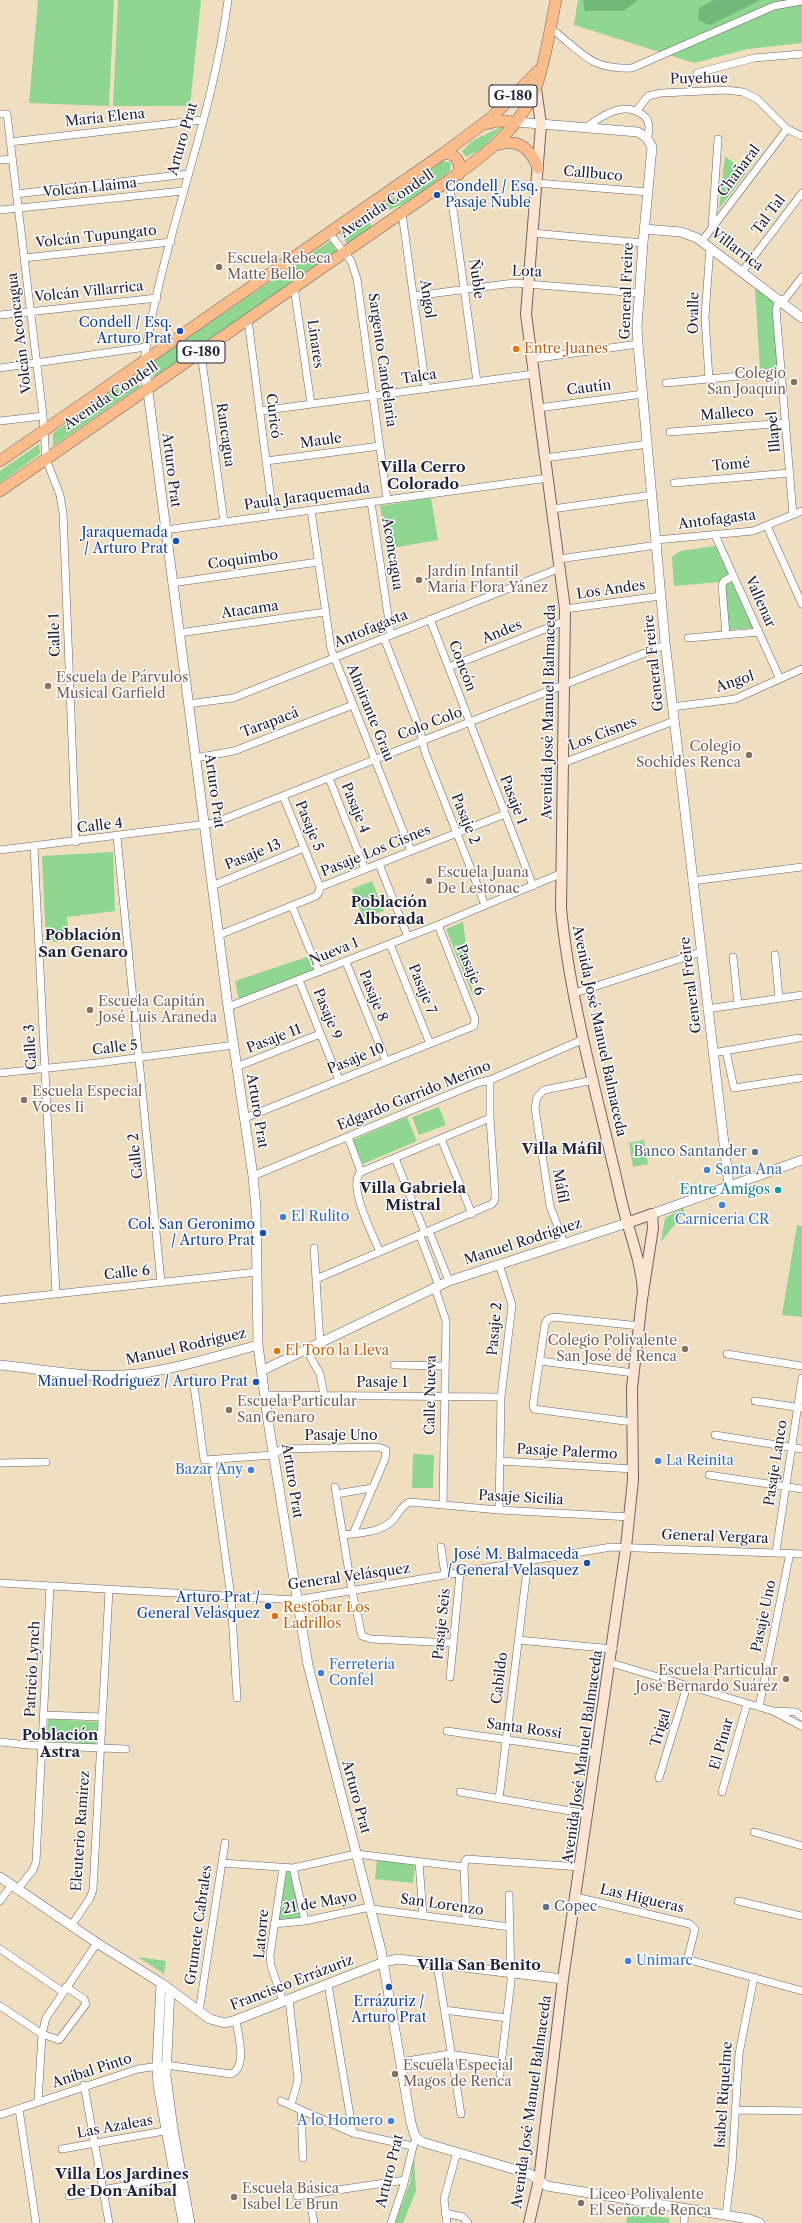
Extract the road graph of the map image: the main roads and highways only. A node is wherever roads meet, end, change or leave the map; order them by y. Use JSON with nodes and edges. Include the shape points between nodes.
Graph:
{"nodes":[{"id":1,"x":556,"y":0,"type":"edge"},
{"id":2,"x":542,"y":64,"type":"junction"},
{"id":3,"x":536,"y":88,"type":"junction"},
{"id":4,"x":516,"y":122,"type":"junction"},
{"id":5,"x":482,"y":125,"type":"junction"},
{"id":6,"x":496,"y":146,"type":"junction"},
{"id":7,"x":444,"y":153,"type":"junction"},
{"id":8,"x":538,"y":168,"type":"junction"},
{"id":9,"x":459,"y":174,"type":"junction"},
{"id":10,"x":0,"y":461,"type":"edge"},
{"id":11,"x":0,"y":490,"type":"edge"},
{"id":12,"x":652,"y":1214,"type":"joint"},
{"id":13,"x":627,"y":1223,"type":"junction"},
{"id":14,"x":643,"y":1294,"type":"junction"},
{"id":15,"x":529,"y":2223,"type":"edge"}],
"edges":[{"from":1,"to":2,"type":"main road","number":"G-180"},
{"from":2,"to":3,"type":"main road","number":"G-180"},
{"from":2,"to":5,"type":"main road","number":"G-180","via":[[531,80]]},
{"from":3,"to":4,"type":"main road","name":"Avenida Condell","number":"G-180"},
{"from":3,"to":8,"type":"main road","name":"Avenida José Manuel Balmaceda","via":[[541,125]]},
{"from":4,"to":5,"type":"main road","via":[[497,121]]},
{"from":4,"to":6,"type":"main road","name":"Avenida Condell","number":"G-180"},
{"from":5,"to":7,"type":"main road","name":"Avenida Condell","number":"G-180"},
{"from":6,"to":8,"type":"main road","via":[[509,142],[521,144],[531,153]]},
{"from":6,"to":9,"type":"main road","name":"Avenida Condell","number":"G-180"},
{"from":7,"to":9,"type":"main road","via":[[452,154],[458,160]]},
{"from":7,"to":10,"type":"main road","name":"Avenida Condell","number":"G-180"},
{"from":8,"to":13,"type":"main road","name":"Avenida José Manuel Balmaceda","via":[[526,314],[565,610],[560,874],[563,928],[584,1039]]},
{"from":9,"to":11,"type":"main road","name":"Avenida Condell","number":"G-180"},
{"from":12,"to":13,"type":"main road","name":"Manuel Rodríguez"},
{"from":12,"to":14,"type":"main road","name":"Avenida José Manuel Balmaceda","via":[[653,1228]]},
{"from":13,"to":14,"type":"main road","name":"Avenida José Manuel Balmaceda","via":[[640,1266]]},
{"from":14,"to":15,"type":"main road","name":"Avenida José Manuel Balmaceda","via":[[634,1373],[630,1517],[611,1663],[563,1979],[539,2180]]}]}
